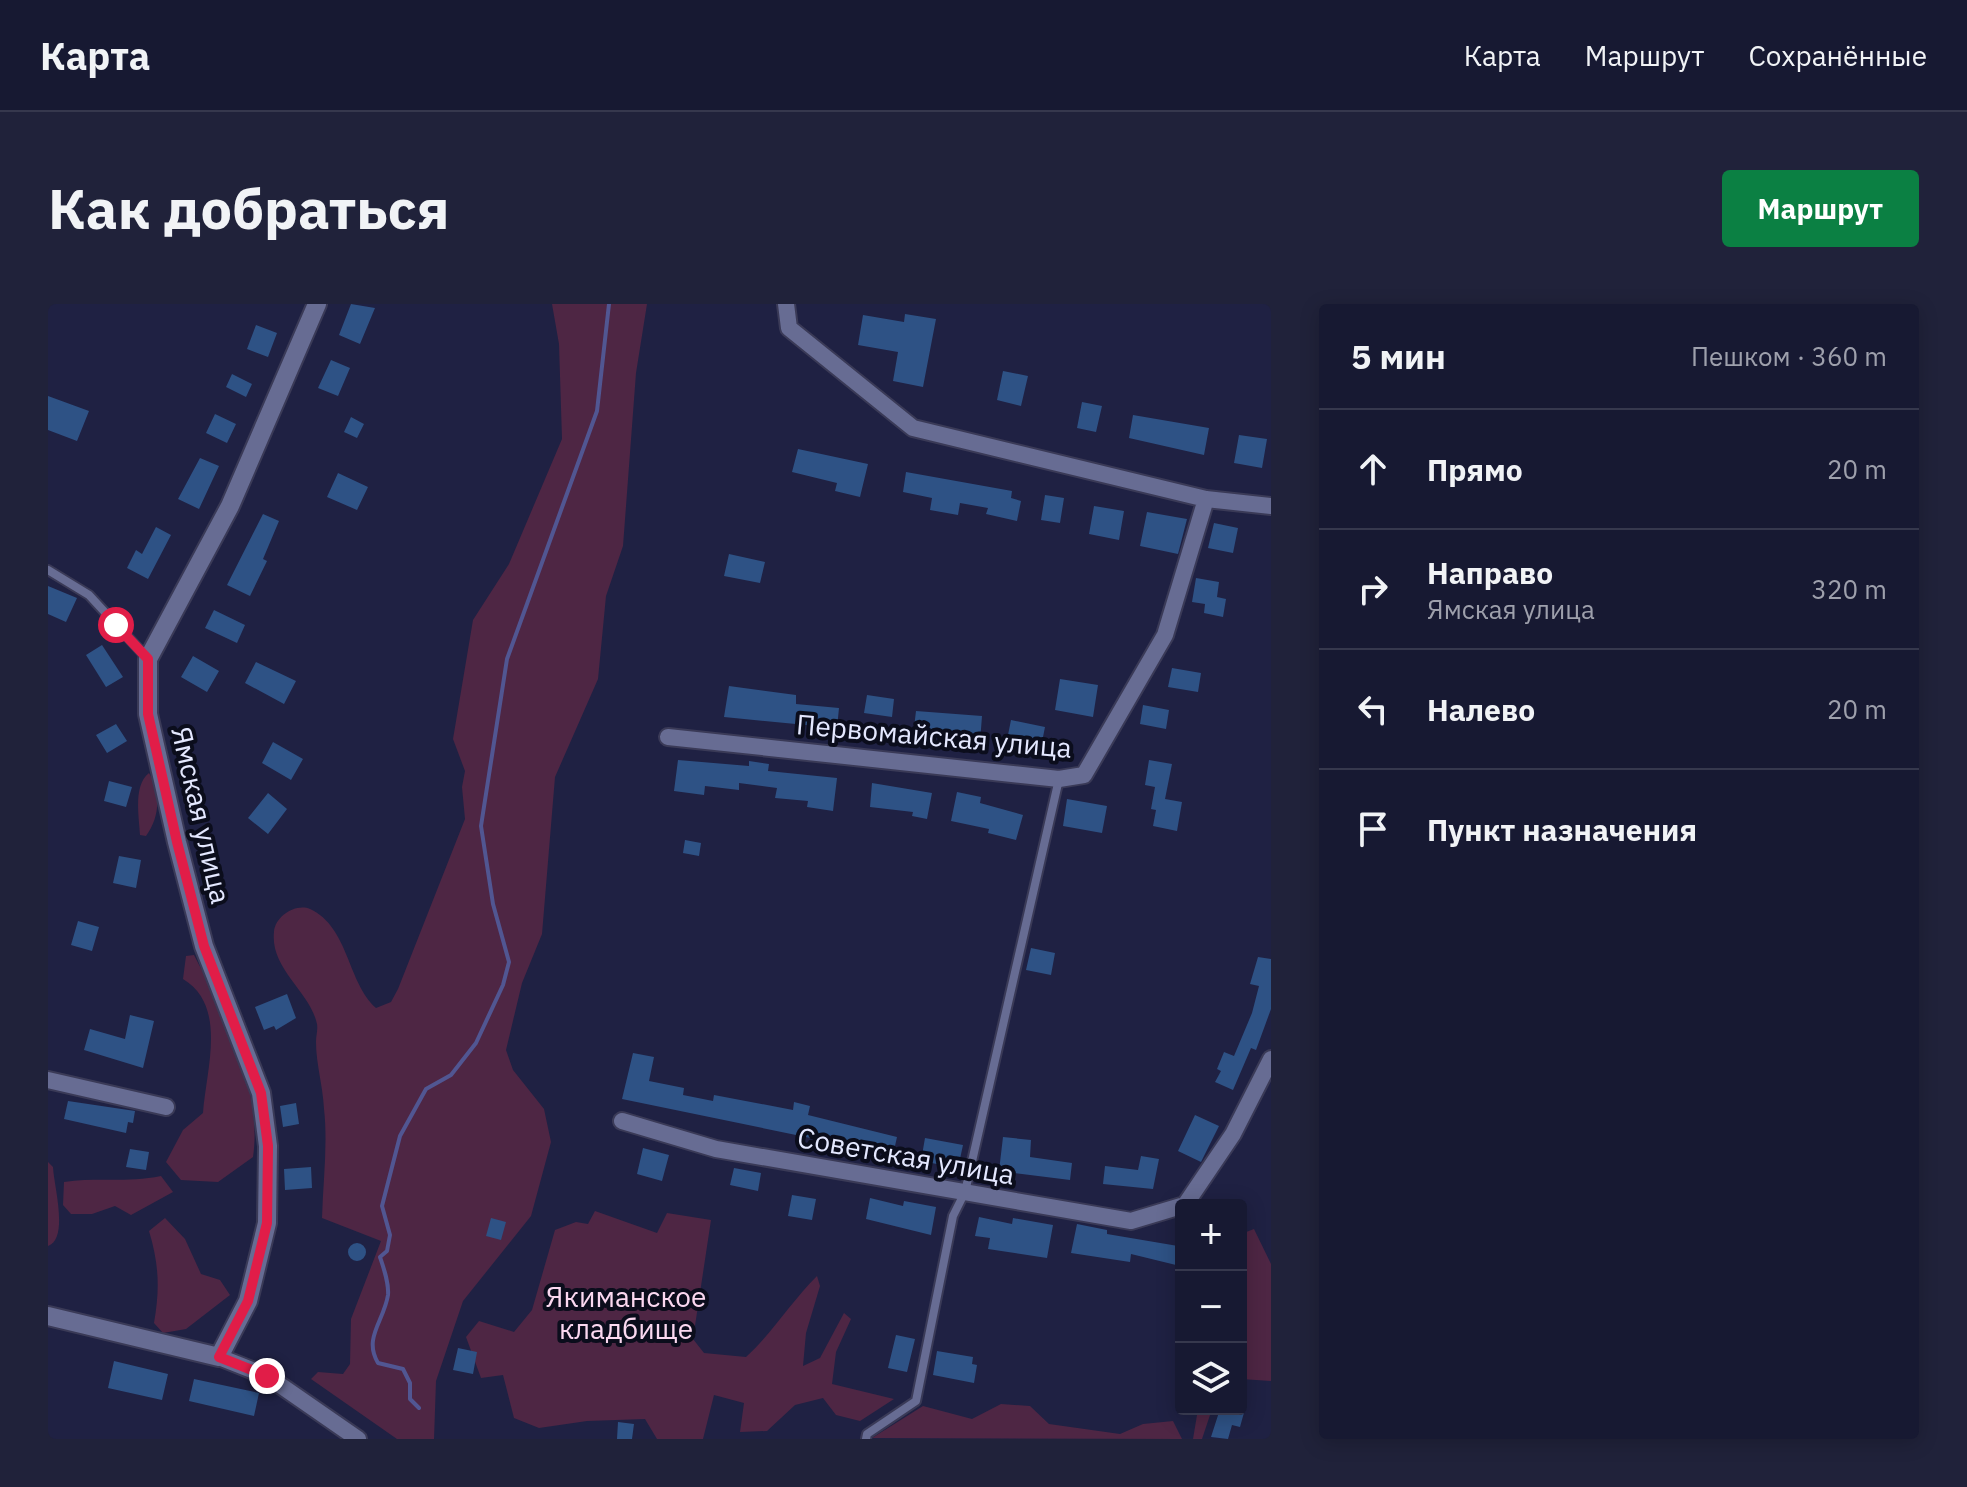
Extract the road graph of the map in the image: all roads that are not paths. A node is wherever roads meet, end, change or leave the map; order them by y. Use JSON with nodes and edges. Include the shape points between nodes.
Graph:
{"nodes":[{"id":1,"x":317,"y":304,"type":"edge"},
{"id":2,"x":786,"y":304,"type":"edge"},
{"id":3,"x":1206,"y":499,"type":"junction"},
{"id":4,"x":1271,"y":506,"type":"edge"},
{"id":5,"x":48,"y":570,"type":"edge"},
{"id":6,"x":148,"y":659,"type":"junction"},
{"id":7,"x":668,"y":737,"type":"dead end"},
{"id":8,"x":1059,"y":779,"type":"junction"},
{"id":9,"x":1271,"y":1059,"type":"edge"},
{"id":10,"x":48,"y":1080,"type":"edge"},
{"id":11,"x":166,"y":1107,"type":"dead end"},
{"id":12,"x":622,"y":1121,"type":"dead end"},
{"id":13,"x":965,"y":1192,"type":"junction"},
{"id":14,"x":1188,"y":1199,"type":"edge"},
{"id":15,"x":1175,"y":1208,"type":"edge"},
{"id":16,"x":48,"y":1316,"type":"edge"},
{"id":17,"x":219,"y":1357,"type":"junction"},
{"id":18,"x":358,"y":1439,"type":"edge"},
{"id":19,"x":866,"y":1439,"type":"edge"}],
"edges":[{"from":1,"to":6,"type":"street","name":"Ямская улица","via":[[230,506]]},
{"from":2,"to":3,"type":"street","via":[[789,328],[913,428]]},
{"from":3,"to":4,"type":"street"},
{"from":3,"to":8,"type":"street","name":"Первомайская улица","via":[[1165,635],[1084,775]]},
{"from":5,"to":6,"type":"lane","via":[[89,595]]},
{"from":6,"to":17,"type":"street","name":"Ямская улица","via":[[148,714],[177,842],[204,946],[261,1093],[268,1146],[267,1223],[248,1301]]},
{"from":7,"to":8,"type":"street","name":"Первомайская улица"},
{"from":8,"to":13,"type":"lane"},
{"from":9,"to":14,"type":"street","via":[[1233,1134]]},
{"from":10,"to":11,"type":"street"},
{"from":12,"to":13,"type":"street","name":"Советская улица","via":[[716,1149]]},
{"from":13,"to":15,"type":"street","name":"Советская улица","via":[[1131,1221]]},
{"from":13,"to":19,"type":"lane","via":[[953,1216],[916,1401]]},
{"from":16,"to":17,"type":"street"},
{"from":17,"to":18,"type":"street","via":[[267,1376]]}]}
